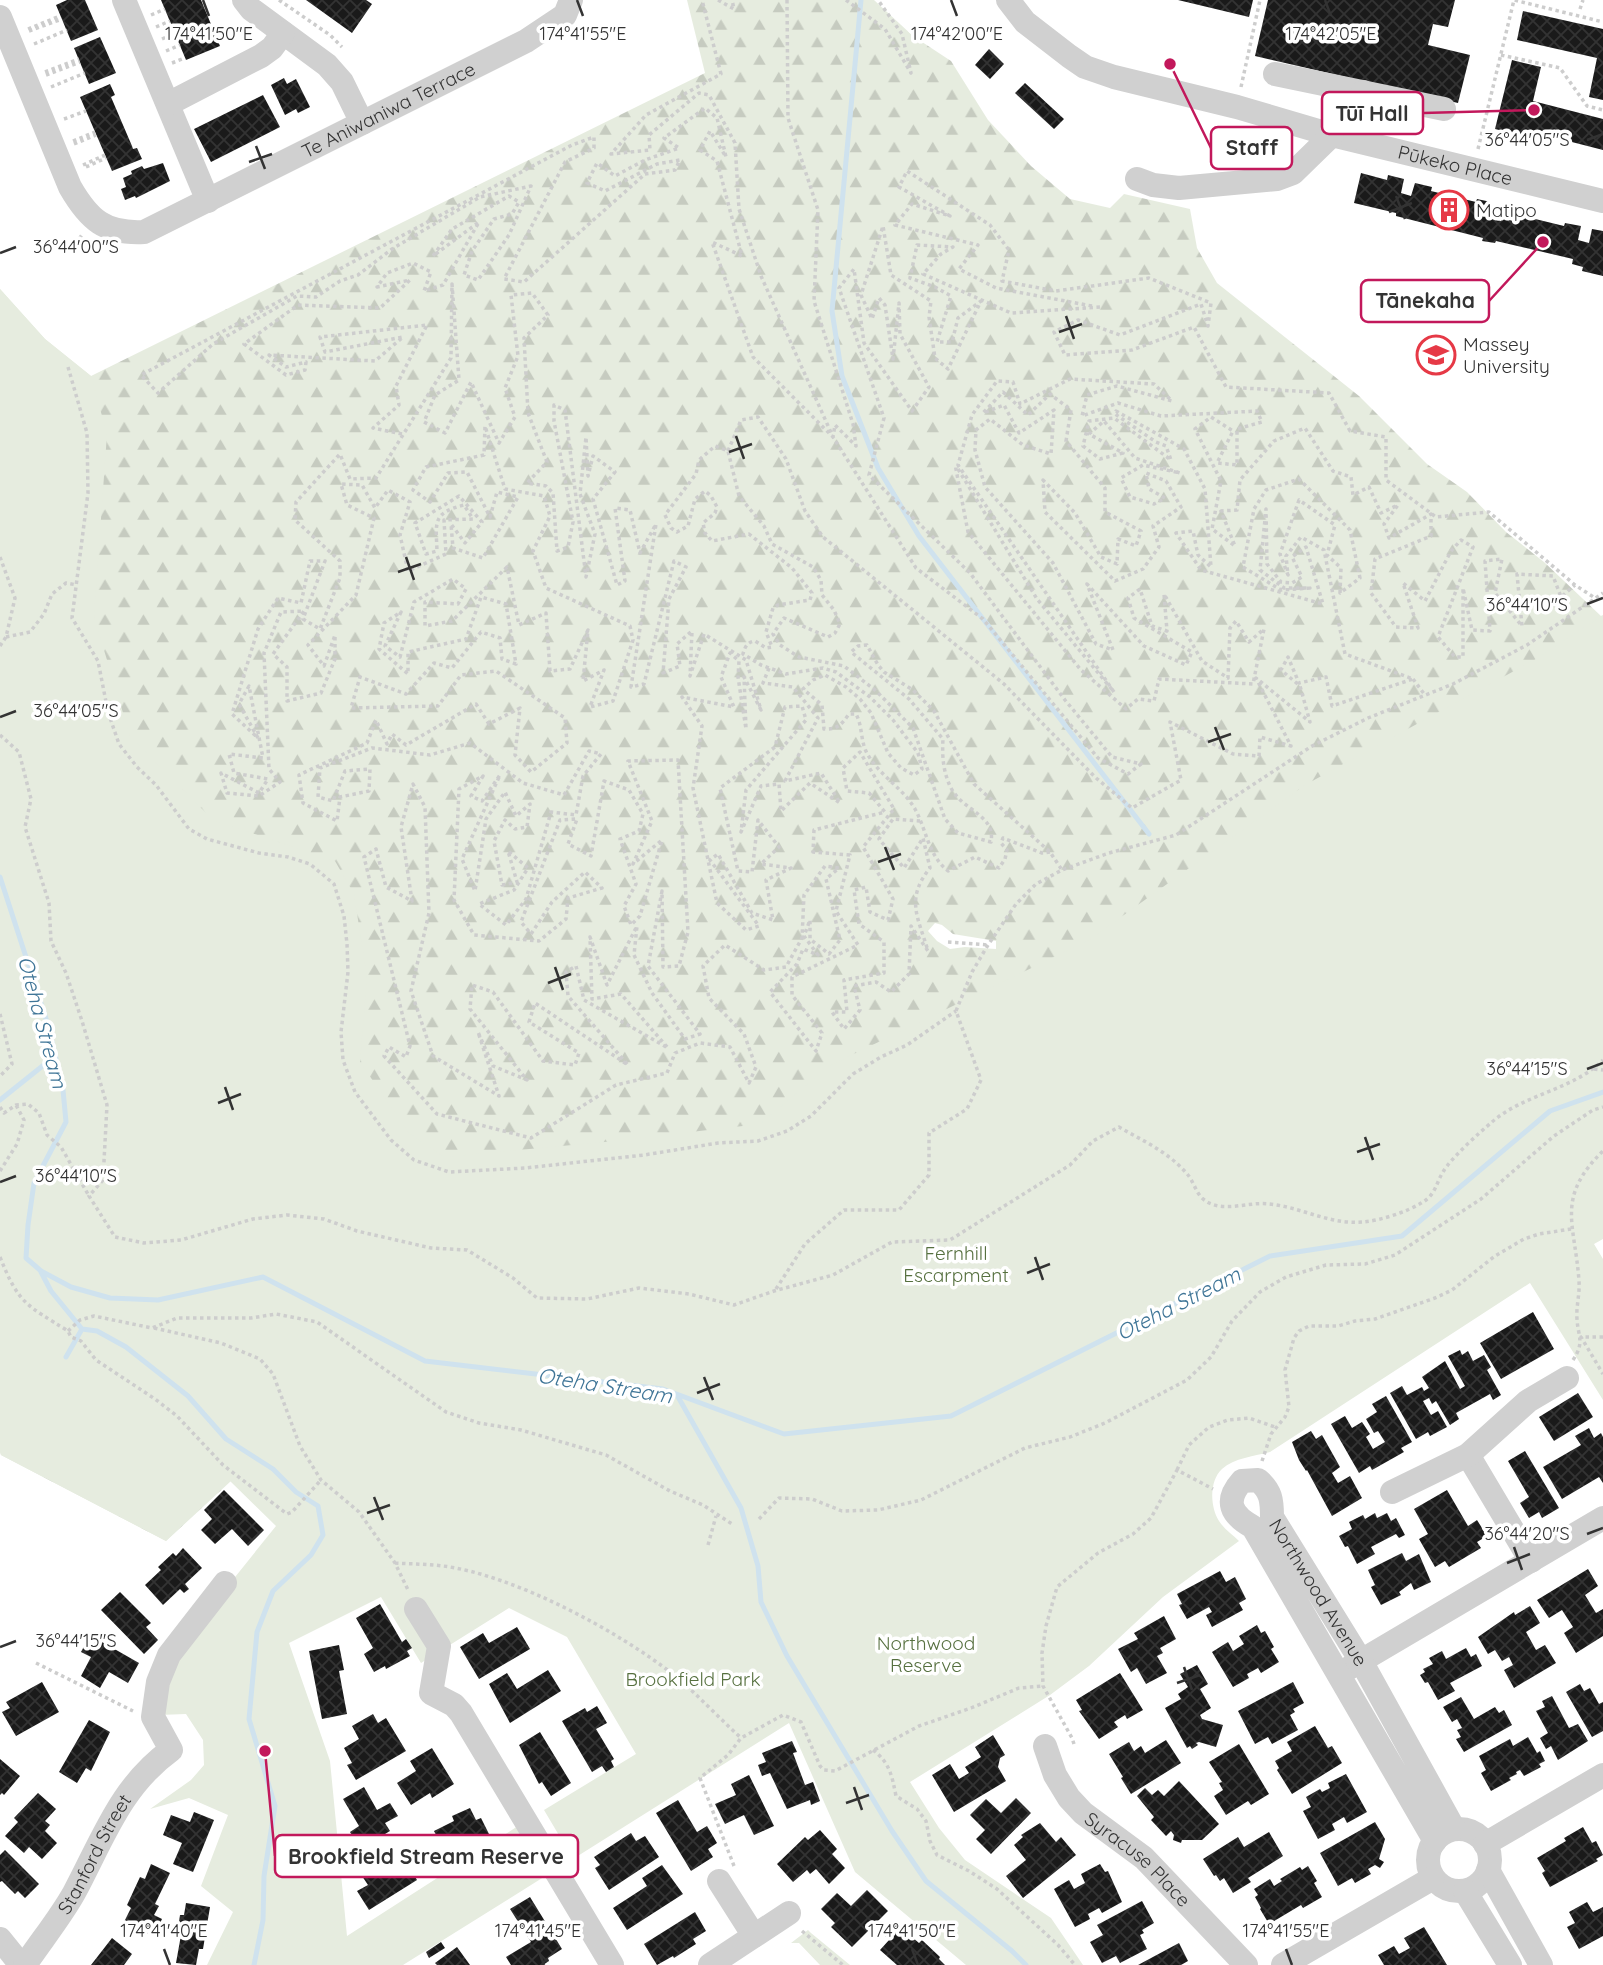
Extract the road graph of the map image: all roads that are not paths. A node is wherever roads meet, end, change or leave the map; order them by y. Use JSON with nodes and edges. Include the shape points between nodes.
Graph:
{"nodes":[{"id":1,"x":124,"y":0,"type":"edge"},
{"id":2,"x":244,"y":0,"type":"edge"},
{"id":3,"x":570,"y":0,"type":"edge"},
{"id":4,"x":1008,"y":0,"type":"edge"},
{"id":5,"x":0,"y":17,"type":"edge"},
{"id":6,"x":283,"y":33,"type":"junction"},
{"id":7,"x":1275,"y":74,"type":"dead end"},
{"id":8,"x":1363,"y":92,"type":"junction"},
{"id":9,"x":168,"y":104,"type":"junction"},
{"id":10,"x":1444,"y":109,"type":"dead end"},
{"id":11,"x":362,"y":123,"type":"junction"},
{"id":12,"x":1342,"y":137,"type":"junction"},
{"id":13,"x":1137,"y":179,"type":"dead end"},
{"id":14,"x":208,"y":201,"type":"junction"},
{"id":15,"x":1603,"y":201,"type":"edge"},
{"id":16,"x":1567,"y":1378,"type":"road end"},
{"id":17,"x":1468,"y":1455,"type":"junction"},
{"id":18,"x":1392,"y":1492,"type":"dead end"},
{"id":19,"x":1603,"y":1518,"type":"edge"},
{"id":20,"x":1531,"y":1561,"type":"junction"},
{"id":21,"x":225,"y":1583,"type":"dead end"},
{"id":22,"x":416,"y":1609,"type":"road end"},
{"id":23,"x":1361,"y":1661,"type":"junction"},
{"id":24,"x":1339,"y":1674,"type":"junction"},
{"id":25,"x":1045,"y":1746,"type":"dead end"},
{"id":26,"x":1603,"y":1776,"type":"edge"},
{"id":27,"x":1445,"y":1835,"type":"junction"},
{"id":28,"x":1485,"y":1844,"type":"junction"},
{"id":29,"x":1488,"y":1870,"type":"junction"},
{"id":30,"x":1433,"y":1878,"type":"junction"},
{"id":31,"x":720,"y":1882,"type":"road end"},
{"id":32,"x":1465,"y":1891,"type":"junction"},
{"id":33,"x":784,"y":1916,"type":"road end"},
{"id":34,"x":754,"y":1936,"type":"junction"},
{"id":35,"x":0,"y":1939,"type":"edge"},
{"id":36,"x":23,"y":1965,"type":"edge"},
{"id":37,"x":612,"y":1965,"type":"edge"},
{"id":38,"x":710,"y":1965,"type":"edge"},
{"id":39,"x":1246,"y":1965,"type":"edge"},
{"id":40,"x":1283,"y":1965,"type":"edge"},
{"id":41,"x":1510,"y":1965,"type":"edge"},
{"id":42,"x":1541,"y":1965,"type":"edge"}],
"edges":[{"from":1,"to":9,"type":"street"},
{"from":2,"to":6,"type":"street"},
{"from":3,"to":11,"type":"street","name":"Te Aniwaniwa Terrace","via":[[565,15],[526,41]]},
{"from":4,"to":12,"type":"street","name":"Pūkeko Place","via":[[1025,22],[1084,67]]},
{"from":5,"to":14,"type":"street","name":"Te Aniwaniwa Terrace","via":[[84,211],[103,226],[125,233],[144,232]]},
{"from":6,"to":9,"type":"street","via":[[261,56]]},
{"from":6,"to":11,"type":"street","via":[[342,82]]},
{"from":7,"to":8,"type":"street"},
{"from":8,"to":10,"type":"street"},
{"from":8,"to":12,"type":"street"},
{"from":9,"to":14,"type":"street"},
{"from":11,"to":14,"type":"street","name":"Te Aniwaniwa Terrace"},
{"from":12,"to":13,"type":"street","via":[[1293,173],[1277,179],[1179,188]]},
{"from":12,"to":15,"type":"street","name":"Pūkeko Place"},
{"from":16,"to":17,"type":"street","via":[[1528,1401]]},
{"from":17,"to":18,"type":"street"},
{"from":17,"to":20,"type":"street"},
{"from":19,"to":20,"type":"street"},
{"from":20,"to":23,"type":"street"},
{"from":21,"to":36,"type":"street","name":"Stanford Street","via":[[169,1655],[158,1682],[153,1717],[171,1750],[127,1793],[73,1896]]},
{"from":22,"to":37,"type":"street","via":[[439,1646],[431,1693],[461,1713]]},
{"from":23,"to":24,"type":"street"},
{"from":23,"to":24,"type":"street","name":"Northwood Avenue","via":[[1272,1517],[1269,1490],[1258,1480],[1242,1481],[1231,1505],[1238,1517],[1253,1527]]},
{"from":23,"to":27,"type":"street","name":"Northwood Avenue"},
{"from":24,"to":27,"type":"street","name":"Northwood Avenue"},
{"from":25,"to":39,"type":"street","name":"Syracuse Place","via":[[1069,1798],[1144,1858]]},
{"from":26,"to":28,"type":"street"},
{"from":27,"to":28,"type":"street","via":[[1475,1833]]},
{"from":27,"to":30,"type":"street","via":[[1427,1859]]},
{"from":28,"to":29,"type":"street"},
{"from":29,"to":32,"type":"street","via":[[1482,1881]]},
{"from":29,"to":42,"type":"street"},
{"from":30,"to":32,"type":"street","via":[[1444,1887]]},
{"from":30,"to":40,"type":"street"},
{"from":31,"to":34,"type":"street"},
{"from":32,"to":41,"type":"street"},
{"from":33,"to":34,"type":"street"},
{"from":34,"to":38,"type":"street"},
{"from":35,"to":36,"type":"street"}]}
